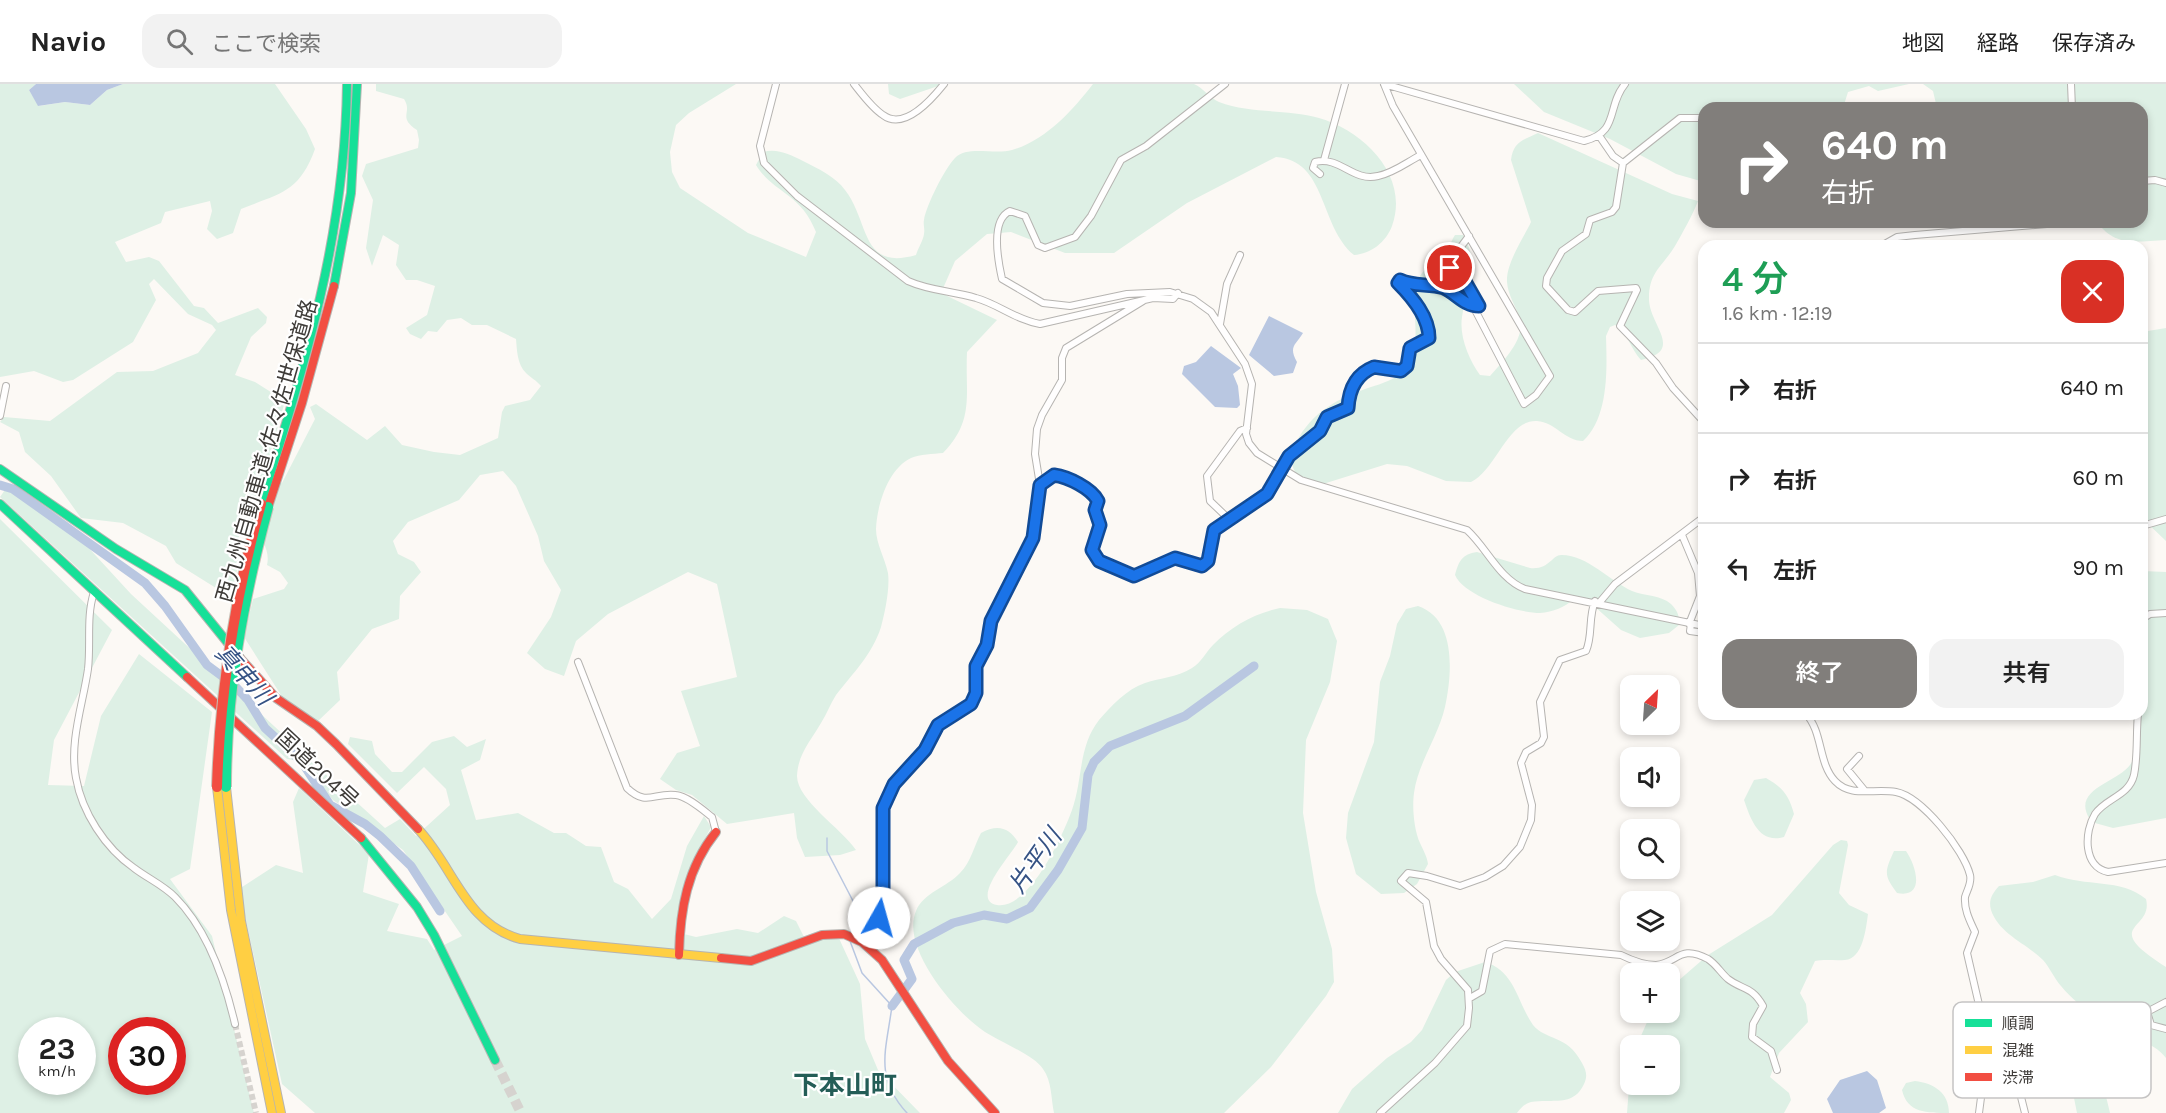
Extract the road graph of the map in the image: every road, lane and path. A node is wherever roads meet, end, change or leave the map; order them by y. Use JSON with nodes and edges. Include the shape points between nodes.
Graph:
{"nodes":[{"id":1,"x":347,"y":84,"type":"edge"},
{"id":2,"x":357,"y":84,"type":"edge"},
{"id":3,"x":776,"y":84,"type":"edge"},
{"id":4,"x":854,"y":84,"type":"edge"},
{"id":5,"x":944,"y":84,"type":"edge"},
{"id":6,"x":1225,"y":84,"type":"edge"},
{"id":7,"x":1345,"y":84,"type":"edge"},
{"id":8,"x":1384,"y":84,"type":"edge"},
{"id":9,"x":1625,"y":84,"type":"edge"},
{"id":10,"x":2073,"y":85,"type":"edge"},
{"id":11,"x":2072,"y":102,"type":"edge"},
{"id":12,"x":1698,"y":118,"type":"edge"},
{"id":13,"x":1600,"y":137,"type":"junction"},
{"id":14,"x":1421,"y":155,"type":"junction"},
{"id":15,"x":1324,"y":160,"type":"junction"},
{"id":16,"x":1623,"y":164,"type":"junction"},
{"id":17,"x":1320,"y":174,"type":"dead end"},
{"id":18,"x":2148,"y":181,"type":"edge"},
{"id":19,"x":2166,"y":183,"type":"edge"},
{"id":20,"x":1999,"y":228,"type":"edge"},
{"id":21,"x":1469,"y":236,"type":"junction"},
{"id":22,"x":1892,"y":240,"type":"edge"},
{"id":23,"x":1240,"y":255,"type":"dead end"},
{"id":24,"x":1178,"y":293,"type":"junction"},
{"id":25,"x":1143,"y":301,"type":"junction"},
{"id":26,"x":1473,"y":306,"type":"junction"},
{"id":27,"x":1220,"y":324,"type":"junction"},
{"id":28,"x":6,"y":386,"type":"dead end"},
{"id":29,"x":1698,"y":415,"type":"edge"},
{"id":30,"x":0,"y":416,"type":"edge"},
{"id":31,"x":1247,"y":428,"type":"junction"},
{"id":32,"x":1281,"y":467,"type":"junction"},
{"id":33,"x":0,"y":469,"type":"edge"},
{"id":34,"x":1040,"y":485,"type":"junction"},
{"id":35,"x":0,"y":504,"type":"edge"},
{"id":36,"x":265,"y":505,"type":"junction"},
{"id":37,"x":2166,"y":519,"type":"edge"},
{"id":38,"x":1231,"y":521,"type":"junction"},
{"id":39,"x":1698,"y":522,"type":"edge"},
{"id":40,"x":2148,"y":524,"type":"edge"},
{"id":41,"x":1682,"y":535,"type":"junction"},
{"id":42,"x":1698,"y":573,"type":"edge"},
{"id":43,"x":94,"y":592,"type":"junction"},
{"id":44,"x":1597,"y":602,"type":"junction"},
{"id":45,"x":1698,"y":602,"type":"edge"},
{"id":46,"x":2166,"y":613,"type":"edge"},
{"id":47,"x":2148,"y":615,"type":"edge"},
{"id":48,"x":1690,"y":624,"type":"junction"},
{"id":49,"x":1698,"y":625,"type":"edge"},
{"id":50,"x":1698,"y":632,"type":"edge"},
{"id":51,"x":578,"y":662,"type":"dead end"},
{"id":52,"x":1811,"y":720,"type":"edge"},
{"id":53,"x":2138,"y":720,"type":"edge"},
{"id":54,"x":1859,"y":756,"type":"dead end"},
{"id":55,"x":221,"y":787,"type":"junction"},
{"id":56,"x":1865,"y":791,"type":"junction"},
{"id":57,"x":716,"y":832,"type":"joint"},
{"id":58,"x":2166,"y":863,"type":"edge"},
{"id":59,"x":872,"y":950,"type":"junction"},
{"id":60,"x":679,"y":955,"type":"junction"},
{"id":61,"x":1470,"y":998,"type":"junction"},
{"id":62,"x":1978,"y":1002,"type":"edge"},
{"id":63,"x":2166,"y":1002,"type":"edge"},
{"id":64,"x":2151,"y":1010,"type":"edge"},
{"id":65,"x":235,"y":1024,"type":"tunnel mouth"},
{"id":66,"x":2151,"y":1025,"type":"edge"},
{"id":67,"x":2166,"y":1029,"type":"edge"},
{"id":68,"x":495,"y":1060,"type":"tunnel mouth"},
{"id":69,"x":1777,"y":1070,"type":"dead end"},
{"id":70,"x":1980,"y":1098,"type":"edge"},
{"id":71,"x":2021,"y":1098,"type":"edge"},
{"id":72,"x":272,"y":1113,"type":"edge"},
{"id":73,"x":281,"y":1113,"type":"edge"},
{"id":74,"x":995,"y":1113,"type":"edge"},
{"id":75,"x":1380,"y":1113,"type":"edge"},
{"id":76,"x":1979,"y":1113,"type":"edge"},
{"id":77,"x":2025,"y":1113,"type":"edge"}],
"edges":[{"from":1,"to":36,"type":"main road","name":"西九州自動車道;佐々佐世保道路","via":[[345,163],[332,251]]},
{"from":2,"to":36,"type":"main road","name":"西九州自動車道;佐々佐世保道路","via":[[356,162],[343,253],[324,331]]},
{"from":3,"to":25,"type":"street","via":[[760,146],[764,163],[797,196],[908,282],[974,297],[1027,322],[1040,324]]},
{"from":4,"to":5,"type":"street","via":[[884,116],[895,120],[931,101]]},
{"from":6,"to":24,"type":"street","via":[[1146,146],[1121,160],[1075,237],[1045,248],[1038,245],[1025,216],[1010,211],[999,223],[1002,279],[1043,303],[1070,306],[1127,294]]},
{"from":7,"to":15,"type":"street"},
{"from":8,"to":13,"type":"street","via":[[1569,139]]},
{"from":8,"to":14,"type":"street"},
{"from":9,"to":13,"type":"street"},
{"from":10,"to":11,"type":"street"},
{"from":12,"to":16,"type":"street","via":[[1680,118]]},
{"from":13,"to":16,"type":"street"},
{"from":14,"to":15,"type":"street","via":[[1393,171],[1371,177]]},
{"from":14,"to":21,"type":"street"},
{"from":15,"to":17,"type":"street","via":[[1313,166]]},
{"from":16,"to":29,"type":"street","via":[[1617,207],[1590,220],[1586,234],[1562,251],[1546,286],[1568,310],[1575,312],[1598,291],[1636,288],[1620,326]]},
{"from":18,"to":19,"type":"street"},
{"from":20,"to":22,"type":"street"},
{"from":21,"to":26,"type":"street","via":[[1448,264],[1477,299],[1479,306]]},
{"from":21,"to":26,"type":"street","via":[[1550,376],[1529,403],[1524,404]]},
{"from":23,"to":27,"type":"street","via":[[1221,303]]},
{"from":24,"to":25,"type":"street","via":[[1173,299]]},
{"from":24,"to":27,"type":"street","via":[[1201,304]]},
{"from":25,"to":34,"type":"street","via":[[1066,348],[1062,380],[1037,429],[1035,454]]},
{"from":26,"to":32,"type":"street","via":[[1444,289],[1400,280],[1398,283],[1418,305],[1429,338],[1410,348],[1407,366],[1401,371],[1368,369],[1348,394],[1348,408],[1327,417],[1320,431]]},
{"from":27,"to":31,"type":"street","via":[[1245,364],[1252,384]]},
{"from":28,"to":30,"type":"street"},
{"from":31,"to":32,"type":"street","via":[[1248,443]]},
{"from":31,"to":38,"type":"street","via":[[1239,431],[1208,476],[1210,501]]},
{"from":32,"to":38,"type":"street","via":[[1267,494]]},
{"from":32,"to":44,"type":"street","via":[[1301,480],[1467,530],[1481,542],[1503,575],[1517,586]]},
{"from":33,"to":60,"type":"main road","via":[[116,549],[185,590],[259,681],[276,698],[317,726],[430,842],[472,909],[489,927],[520,939]]},
{"from":34,"to":38,"type":"street","via":[[1054,475],[1063,476],[1094,494],[1100,525],[1094,555],[1134,576],[1175,558],[1202,566],[1208,561],[1214,530]]},
{"from":34,"to":59,"type":"street","via":[[1033,538],[991,621],[987,645],[976,666],[976,693],[971,704],[938,725],[925,750],[894,784],[883,808],[883,894]]},
{"from":35,"to":43,"type":"main road","name":"国道204号"},
{"from":36,"to":55,"type":"main road","name":"西九州自動車道;佐々佐世保道路","bridge":true,"via":[[241,575],[226,651],[219,720]]},
{"from":37,"to":40,"type":"street"},
{"from":39,"to":41,"type":"street"},
{"from":41,"to":42,"type":"street"},
{"from":41,"to":44,"type":"street"},
{"from":43,"to":65,"type":"street","via":[[88,611],[88,668],[75,745],[75,776],[81,798],[92,822],[112,848],[175,897],[196,924],[229,998]]},
{"from":43,"to":68,"type":"main road","name":"国道204号","via":[[360,836],[417,907],[434,935]]},
{"from":44,"to":48,"type":"street"},
{"from":44,"to":61,"type":"street","via":[[1591,612],[1586,651],[1560,660],[1540,702],[1544,737],[1526,752],[1521,763],[1532,805],[1531,820],[1520,847],[1485,878],[1460,886],[1408,873],[1401,880],[1426,902],[1434,946]]},
{"from":45,"to":48,"type":"street"},
{"from":46,"to":47,"type":"street"},
{"from":48,"to":49,"type":"street"},
{"from":48,"to":50,"type":"street","via":[[1690,631]]},
{"from":51,"to":57,"type":"street","via":[[627,788],[647,799],[676,795],[712,817]]},
{"from":52,"to":56,"type":"street","via":[[1830,775],[1844,788]]},
{"from":53,"to":58,"type":"street","via":[[2133,776],[2122,794],[2095,815],[2088,837],[2090,859],[2100,870],[2108,872]]},
{"from":54,"to":56,"type":"street","via":[[1847,769]]},
{"from":55,"to":72,"type":"main road","name":"西九州自動車道;佐々佐世保道路","via":[[224,868],[236,945]]},
{"from":55,"to":73,"type":"main road","name":"西九州自動車道;佐々佐世保道路","via":[[241,921]]},
{"from":56,"to":62,"type":"street","via":[[1895,792],[1917,804],[1951,838],[1970,875],[1965,906],[1975,932],[1967,953]]},
{"from":57,"to":60,"type":"main road","via":[[702,850],[688,885],[682,905]]},
{"from":59,"to":60,"type":"main road","via":[[844,934],[834,933],[751,961]]},
{"from":59,"to":74,"type":"main road","via":[[961,1079]]},
{"from":61,"to":69,"type":"street","via":[[1482,991],[1490,951],[1505,944],[1621,955],[1655,965],[1679,953],[1696,954],[1710,960],[1729,980],[1749,988],[1760,1001],[1763,1006],[1753,1024],[1752,1036],[1771,1051]]},
{"from":61,"to":75,"type":"street","via":[[1467,1026],[1435,1063]]},
{"from":63,"to":64,"type":"street"},
{"from":66,"to":67,"type":"street"},
{"from":70,"to":76,"type":"street"},
{"from":71,"to":77,"type":"street"}]}
